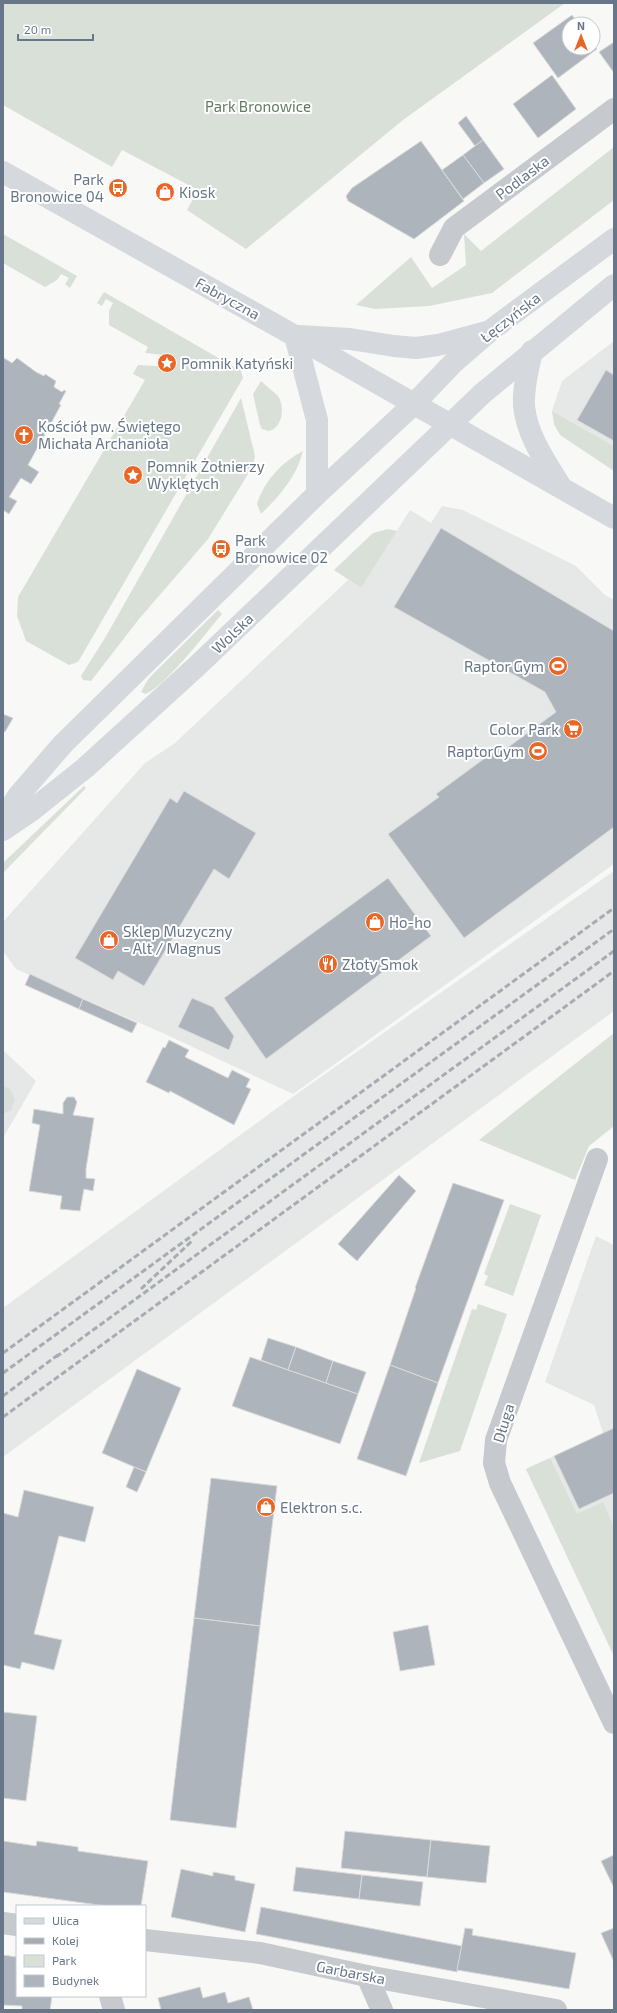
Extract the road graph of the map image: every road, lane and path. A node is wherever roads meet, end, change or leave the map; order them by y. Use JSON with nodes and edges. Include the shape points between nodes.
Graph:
{"nodes":[{"id":1,"x":614,"y":109,"type":"edge"},
{"id":2,"x":3,"y":172,"type":"edge"},
{"id":3,"x":614,"y":238,"type":"edge"},
{"id":4,"x":440,"y":255,"type":"dead end"},
{"id":5,"x":614,"y":284,"type":"edge"},
{"id":6,"x":491,"y":330,"type":"junction"},
{"id":7,"x":295,"y":336,"type":"junction"},
{"id":8,"x":532,"y":351,"type":"junction"},
{"id":9,"x":414,"y":404,"type":"junction"},
{"id":10,"x":451,"y":425,"type":"junction"},
{"id":11,"x":561,"y":488,"type":"junction"},
{"id":12,"x":317,"y":494,"type":"junction"},
{"id":13,"x":614,"y":518,"type":"edge"},
{"id":14,"x":104,"y":703,"type":"junction"},
{"id":15,"x":129,"y":728,"type":"junction"},
{"id":16,"x":3,"y":819,"type":"edge"},
{"id":17,"x":3,"y":830,"type":"edge"},
{"id":18,"x":597,"y":1159,"type":"dead end"},
{"id":19,"x":614,"y":1723,"type":"edge"},
{"id":20,"x":3,"y":1923,"type":"edge"},
{"id":21,"x":16,"y":1925,"type":"edge"},
{"id":22,"x":146,"y":1940,"type":"edge"},
{"id":23,"x":367,"y":1976,"type":"junction"},
{"id":24,"x":110,"y":1997,"type":"edge"},
{"id":25,"x":114,"y":2010,"type":"edge"},
{"id":26,"x":382,"y":2010,"type":"edge"},
{"id":27,"x":556,"y":2010,"type":"edge"}],
"edges":[{"from":1,"to":4,"type":"street","name":"Podlaska","via":[[454,228]]},
{"from":2,"to":7,"type":"street","name":"Fabryczna"},
{"from":3,"to":6,"type":"street","name":"Łęczyńska"},
{"from":5,"to":8,"type":"street"},
{"from":6,"to":7,"type":"street","via":[[438,345],[416,348],[350,339]]},
{"from":6,"to":9,"type":"street","name":"Łęczyńska","via":[[453,363]]},
{"from":7,"to":9,"type":"street","name":"Fabryczna"},
{"from":7,"to":12,"type":"street","via":[[318,420]]},
{"from":8,"to":10,"type":"street","via":[[483,393]]},
{"from":8,"to":11,"type":"street","via":[[524,393],[527,424]]},
{"from":9,"to":10,"type":"street","name":"Fabryczna"},
{"from":9,"to":12,"type":"street"},
{"from":10,"to":11,"type":"street","name":"Fabryczna"},
{"from":10,"to":15,"type":"street","name":"Wolska"},
{"from":11,"to":13,"type":"street","name":"Fabryczna"},
{"from":12,"to":14,"type":"street"},
{"from":14,"to":15,"type":"street"},
{"from":14,"to":16,"type":"street","via":[[63,744],[18,796]]},
{"from":15,"to":17,"type":"street","name":"Wolska","via":[[85,768]]},
{"from":18,"to":19,"type":"street","name":"Długa","via":[[496,1440],[494,1463],[500,1483]]},
{"from":20,"to":21,"type":"street"},
{"from":22,"to":23,"type":"street","name":"Garbarska","via":[[260,1953]]},
{"from":23,"to":26,"type":"street"},
{"from":23,"to":27,"type":"street","name":"Garbarska"},
{"from":24,"to":25,"type":"street"}]}
